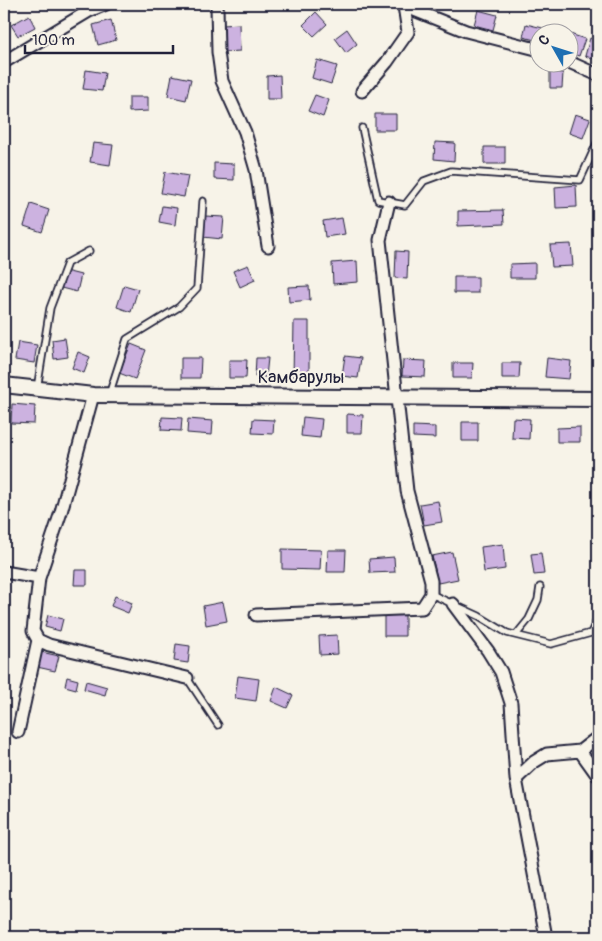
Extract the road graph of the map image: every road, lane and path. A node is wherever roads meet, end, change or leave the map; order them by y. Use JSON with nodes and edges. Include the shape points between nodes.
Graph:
{"nodes":[{"id":1,"x":106,"y":4,"type":"edge"},
{"id":2,"x":218,"y":4,"type":"edge"},
{"id":3,"x":403,"y":5,"type":"edge"},
{"id":4,"x":530,"y":47,"type":"edge"},
{"id":5,"x":4,"y":62,"type":"edge"},
{"id":6,"x":580,"y":67,"type":"edge"},
{"id":7,"x":598,"y":75,"type":"edge"},
{"id":8,"x":362,"y":91,"type":"dead end"},
{"id":9,"x":362,"y":128,"type":"dead end"},
{"id":10,"x":598,"y":141,"type":"edge"},
{"id":11,"x":203,"y":201,"type":"dead end"},
{"id":12,"x":389,"y":202,"type":"junction"},
{"id":13,"x":268,"y":246,"type":"dead end"},
{"id":14,"x":89,"y":251,"type":"dead end"},
{"id":15,"x":4,"y":385,"type":"edge"},
{"id":16,"x":37,"y":389,"type":"junction"},
{"id":17,"x":93,"y":395,"type":"junction"},
{"id":18,"x":110,"y":395,"type":"junction"},
{"id":19,"x":396,"y":397,"type":"junction"},
{"id":20,"x":598,"y":399,"type":"edge"},
{"id":21,"x":4,"y":572,"type":"edge"},
{"id":22,"x":39,"y":578,"type":"junction"},
{"id":23,"x":540,"y":587,"type":"dead end"},
{"id":24,"x":431,"y":594,"type":"junction"},
{"id":25,"x":453,"y":604,"type":"junction"},
{"id":26,"x":256,"y":615,"type":"dead end"},
{"id":27,"x":598,"y":618,"type":"edge"},
{"id":28,"x":516,"y":635,"type":"junction"},
{"id":29,"x":38,"y":640,"type":"junction"},
{"id":30,"x":187,"y":678,"type":"joint"},
{"id":31,"x":218,"y":725,"type":"dead end"},
{"id":32,"x":18,"y":732,"type":"dead end"},
{"id":33,"x":598,"y":737,"type":"edge"},
{"id":34,"x":580,"y":751,"type":"junction"},
{"id":35,"x":598,"y":776,"type":"edge"},
{"id":36,"x":516,"y":779,"type":"junction"},
{"id":37,"x":546,"y":937,"type":"edge"}],
"edges":[{"from":1,"to":5,"type":"street"},
{"from":2,"to":13,"type":"street","via":[[222,81],[254,161]]},
{"from":3,"to":4,"type":"street","via":[[466,31]]},
{"from":3,"to":8,"type":"street","via":[[408,32]]},
{"from":6,"to":7,"type":"street"},
{"from":9,"to":12,"type":"lane","via":[[378,200]]},
{"from":10,"to":12,"type":"lane","via":[[580,180],[451,171],[424,181],[405,204]]},
{"from":11,"to":18,"type":"lane","via":[[197,288],[179,307],[127,339]]},
{"from":12,"to":19,"type":"street","via":[[380,240]]},
{"from":14,"to":16,"type":"lane","via":[[66,263],[50,308]]},
{"from":15,"to":16,"type":"street","name":"Камбарулы"},
{"from":16,"to":17,"type":"street","name":"Камбарулы"},
{"from":17,"to":18,"type":"street","name":"Камбарулы"},
{"from":17,"to":22,"type":"street"},
{"from":18,"to":19,"type":"street","name":"Камбарулы"},
{"from":19,"to":20,"type":"street","name":"Камбарулы"},
{"from":19,"to":24,"type":"street","via":[[407,491],[431,581]]},
{"from":21,"to":22,"type":"street"},
{"from":22,"to":29,"type":"street","via":[[33,630]]},
{"from":23,"to":28,"type":"lane","via":[[529,619]]},
{"from":24,"to":25,"type":"lane"},
{"from":24,"to":26,"type":"street","via":[[422,608]]},
{"from":25,"to":28,"type":"lane","via":[[507,634]]},
{"from":25,"to":36,"type":"street","via":[[501,672],[511,703]]},
{"from":27,"to":28,"type":"lane","via":[[592,633],[551,644]]},
{"from":29,"to":30,"type":"street"},
{"from":29,"to":32,"type":"street"},
{"from":30,"to":31,"type":"lane"},
{"from":33,"to":34,"type":"street"},
{"from":34,"to":35,"type":"street"},
{"from":34,"to":36,"type":"street","via":[[547,754]]},
{"from":36,"to":37,"type":"street"}]}
